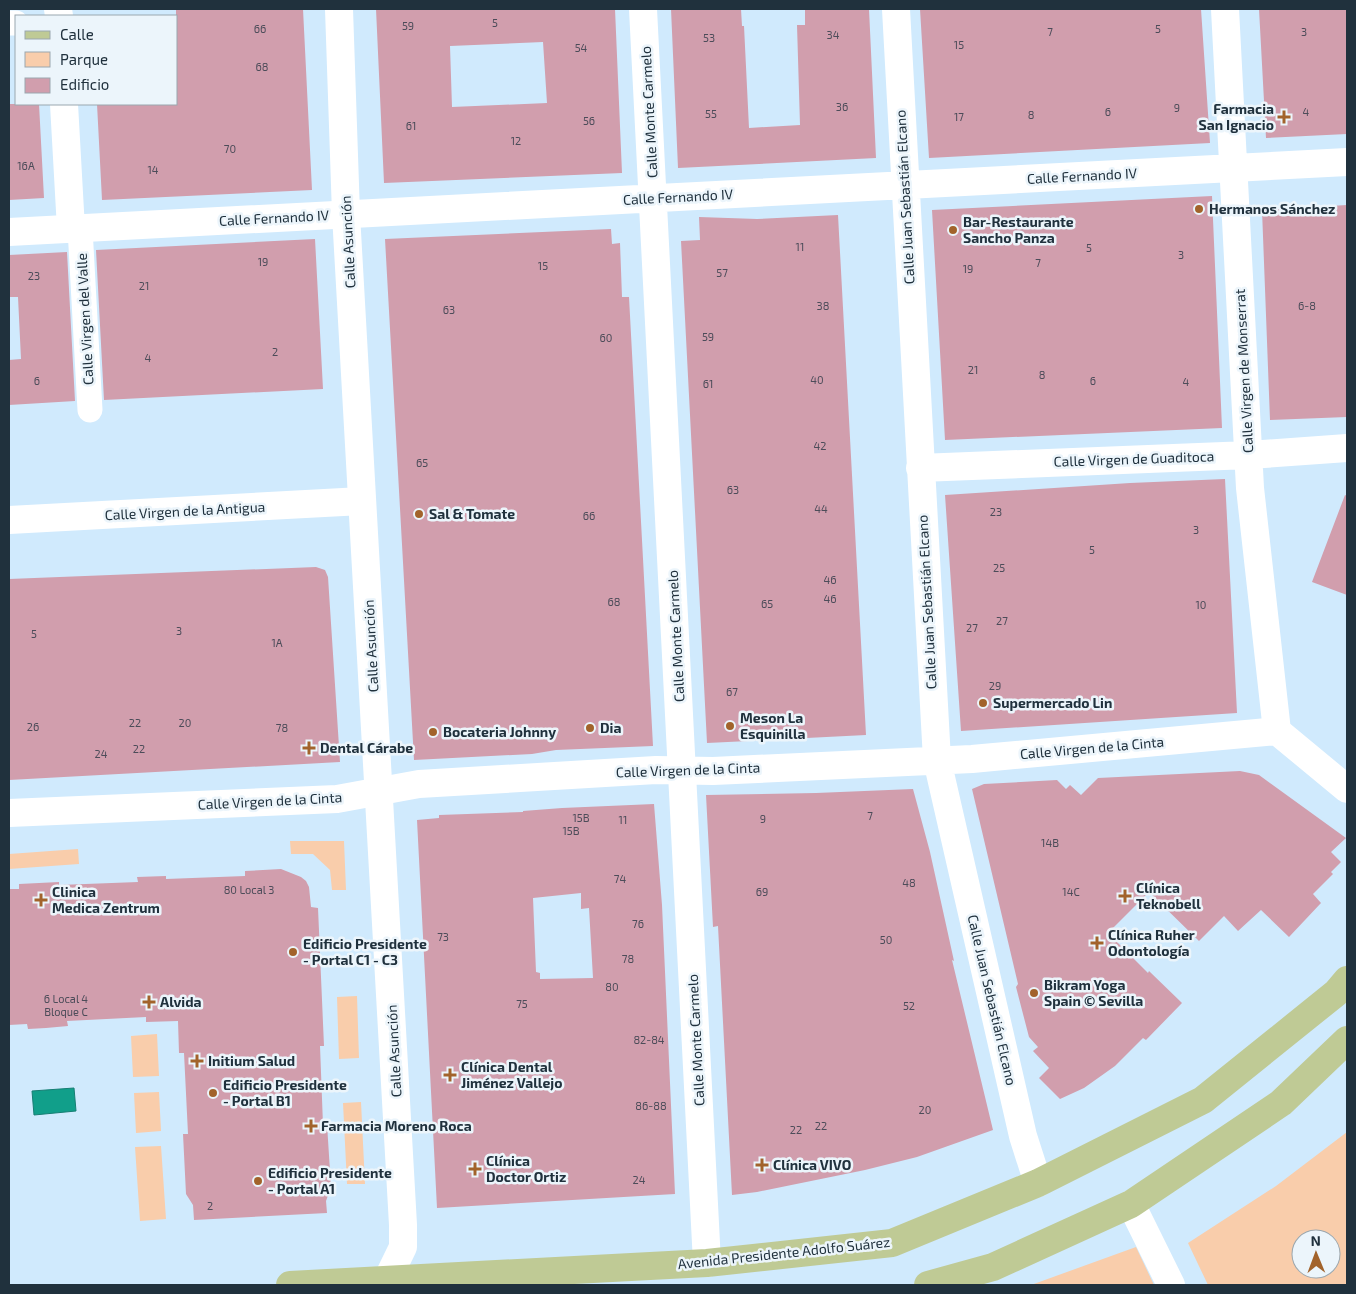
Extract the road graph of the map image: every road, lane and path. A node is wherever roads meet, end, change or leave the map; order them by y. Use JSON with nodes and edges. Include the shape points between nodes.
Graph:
{"nodes":[{"id":1,"x":339,"y":9,"type":"edge"},
{"id":2,"x":643,"y":9,"type":"edge"},
{"id":3,"x":896,"y":9,"type":"edge"},
{"id":4,"x":1225,"y":9,"type":"edge"},
{"id":5,"x":64,"y":105,"type":"edge"},
{"id":6,"x":1347,"y":162,"type":"edge"},
{"id":7,"x":1234,"y":168,"type":"junction"},
{"id":8,"x":904,"y":185,"type":"junction"},
{"id":9,"x":653,"y":198,"type":"junction"},
{"id":10,"x":346,"y":214,"type":"junction"},
{"id":11,"x":76,"y":228,"type":"junction"},
{"id":12,"x":9,"y":232,"type":"edge"},
{"id":13,"x":90,"y":410,"type":"dead end"},
{"id":14,"x":1347,"y":448,"type":"edge"},
{"id":15,"x":1249,"y":454,"type":"junction"},
{"id":16,"x":920,"y":468,"type":"junction"},
{"id":17,"x":362,"y":501,"type":"junction"},
{"id":18,"x":9,"y":520,"type":"edge"},
{"id":19,"x":1277,"y":731,"type":"junction"},
{"id":20,"x":937,"y":760,"type":"junction"},
{"id":21,"x":682,"y":770,"type":"junction"},
{"id":22,"x":1347,"y":789,"type":"edge"},
{"id":23,"x":380,"y":791,"type":"junction"},
{"id":24,"x":9,"y":813,"type":"edge"},
{"id":25,"x":1347,"y":980,"type":"edge"},
{"id":26,"x":1347,"y":1040,"type":"edge"},
{"id":27,"x":1038,"y":1183,"type":"junction"},
{"id":28,"x":1131,"y":1204,"type":"junction"},
{"id":29,"x":707,"y":1263,"type":"junction"},
{"id":30,"x":386,"y":1280,"type":"junction"},
{"id":31,"x":290,"y":1285,"type":"edge"},
{"id":32,"x":928,"y":1285,"type":"edge"},
{"id":33,"x":1171,"y":1285,"type":"edge"}],
"edges":[{"from":1,"to":10,"type":"street","name":"Calle Asunción"},
{"from":2,"to":9,"type":"street","name":"Calle Monte Carmelo"},
{"from":3,"to":8,"type":"street","name":"Calle Juan Sebastián Elcano"},
{"from":4,"to":7,"type":"street","name":"Calle Virgen de Monserrat"},
{"from":5,"to":11,"type":"street","name":"Calle Virgen del Valle"},
{"from":6,"to":7,"type":"street","name":"Calle Fernando IV"},
{"from":7,"to":8,"type":"street","name":"Calle Fernando IV"},
{"from":7,"to":15,"type":"street","name":"Calle Virgen de Monserrat"},
{"from":8,"to":9,"type":"street","name":"Calle Fernando IV"},
{"from":8,"to":16,"type":"street","name":"Calle Juan Sebastián Elcano"},
{"from":9,"to":10,"type":"street","name":"Calle Fernando IV"},
{"from":9,"to":21,"type":"street","name":"Calle Monte Carmelo"},
{"from":10,"to":11,"type":"street","name":"Calle Fernando IV"},
{"from":10,"to":17,"type":"street","name":"Calle Asunción"},
{"from":11,"to":12,"type":"street","name":"Calle Fernando IV"},
{"from":11,"to":13,"type":"street","name":"Calle Virgen del Valle"},
{"from":14,"to":15,"type":"street","name":"Calle Virgen de Guaditoca"},
{"from":15,"to":16,"type":"street","name":"Calle Virgen de Guaditoca"},
{"from":15,"to":19,"type":"street","name":"Calle Virgen de Monserrat"},
{"from":16,"to":20,"type":"street","name":"Calle Juan Sebastián Elcano"},
{"from":17,"to":18,"type":"street","name":"Calle Virgen de la Antigua"},
{"from":17,"to":23,"type":"street","name":"Calle Asunción"},
{"from":19,"to":20,"type":"street","name":"Calle Virgen de la Cinta"},
{"from":19,"to":22,"type":"street"},
{"from":20,"to":21,"type":"street","name":"Calle Virgen de la Cinta"},
{"from":20,"to":27,"type":"street","name":"Calle Juan Sebastián Elcano","via":[[1024,1136]]},
{"from":21,"to":23,"type":"street","name":"Calle Virgen de la Cinta","via":[[419,784]]},
{"from":21,"to":29,"type":"street","name":"Calle Monte Carmelo"},
{"from":23,"to":24,"type":"street","name":"Calle Virgen de la Cinta","via":[[337,799]]},
{"from":23,"to":30,"type":"street","name":"Calle Asunción","via":[[403,1225],[403,1247]]},
{"from":25,"to":27,"type":"main road","name":"Avenida Presidente Adolfo Suárez","via":[[1336,993],[1203,1100]]},
{"from":26,"to":28,"type":"main road","via":[[1281,1103]]},
{"from":27,"to":29,"type":"main road","name":"Avenida Presidente Adolfo Suárez","via":[[892,1243]]},
{"from":28,"to":32,"type":"main road","via":[[993,1267]]},
{"from":28,"to":33,"type":"street"},
{"from":29,"to":30,"type":"main road","name":"Avenida Presidente Adolfo Suárez"},
{"from":30,"to":31,"type":"main road","name":"Avenida Presidente Adolfo Suárez"}]}
